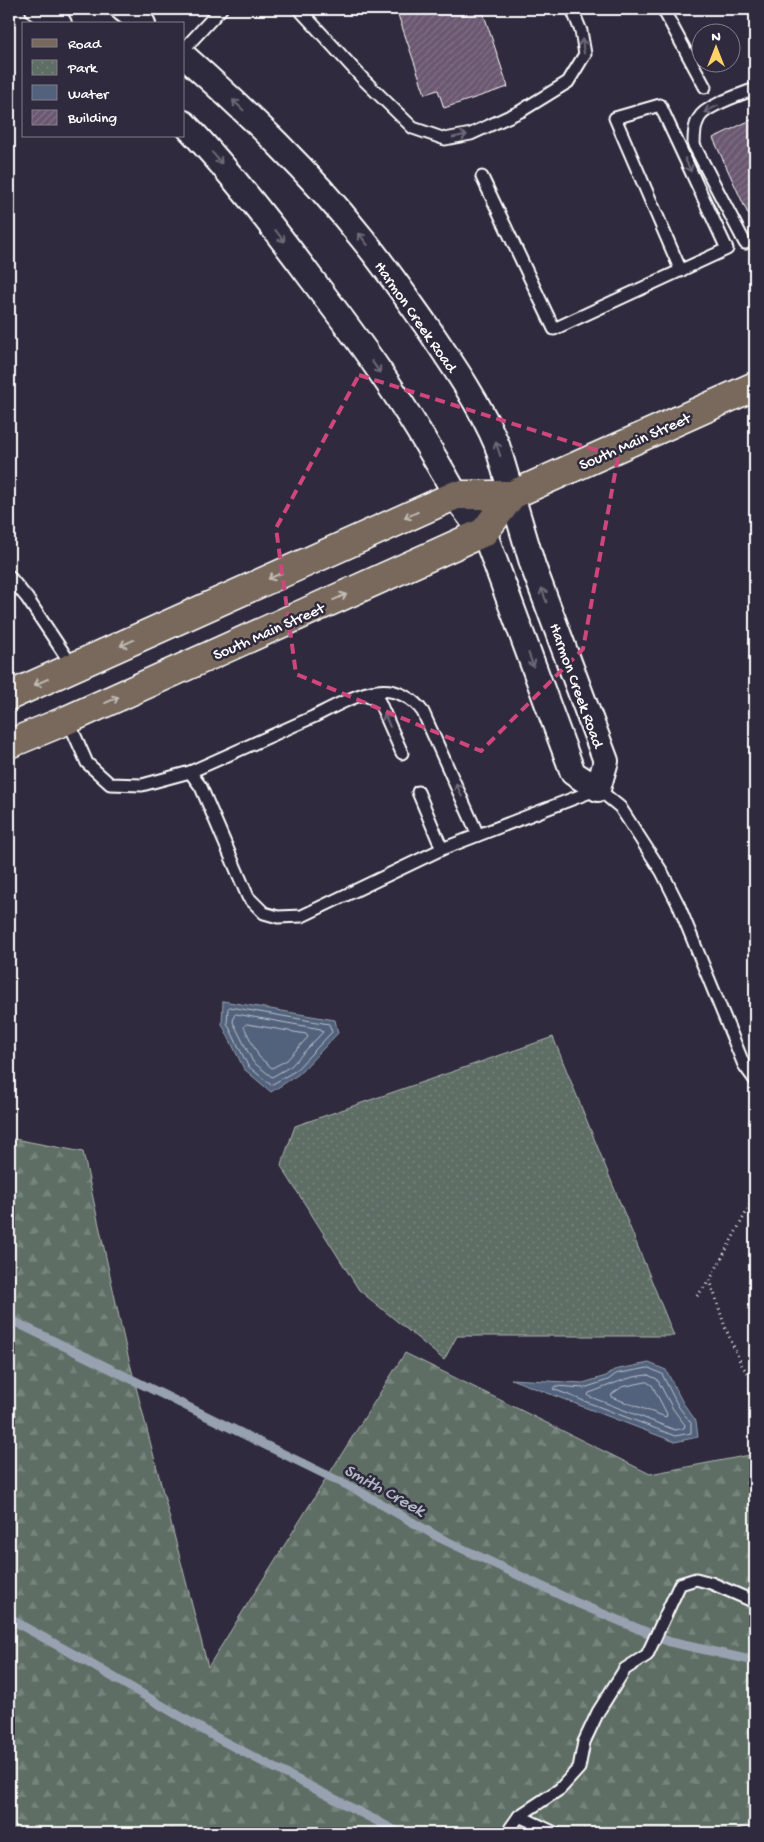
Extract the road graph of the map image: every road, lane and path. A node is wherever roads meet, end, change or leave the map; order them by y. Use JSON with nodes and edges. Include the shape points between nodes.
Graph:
{"nodes":[{"id":1,"x":38,"y":9,"type":"edge"},
{"id":2,"x":123,"y":9,"type":"edge"},
{"id":3,"x":221,"y":9,"type":"edge"},
{"id":4,"x":299,"y":9,"type":"edge"},
{"id":5,"x":572,"y":9,"type":"edge"},
{"id":6,"x":663,"y":9,"type":"edge"},
{"id":7,"x":56,"y":22,"type":"edge"},
{"id":8,"x":140,"y":22,"type":"edge"},
{"id":9,"x":185,"y":48,"type":"edge"},
{"id":10,"x":185,"y":57,"type":"edge"},
{"id":11,"x":705,"y":86,"type":"dead end"},
{"id":12,"x":755,"y":89,"type":"edge"},
{"id":13,"x":185,"y":124,"type":"edge"},
{"id":14,"x":482,"y":177,"type":"dead end"},
{"id":15,"x":745,"y":244,"type":"dead end"},
{"id":16,"x":681,"y":271,"type":"junction"},
{"id":17,"x":755,"y":386,"type":"edge"},
{"id":18,"x":456,"y":495,"type":"junction"},
{"id":19,"x":512,"y":495,"type":"junction"},
{"id":20,"x":484,"y":532,"type":"junction"},
{"id":21,"x":9,"y":576,"type":"edge"},
{"id":22,"x":73,"y":667,"type":"junction"},
{"id":23,"x":365,"y":695,"type":"junction"},
{"id":24,"x":9,"y":696,"type":"edge"},
{"id":25,"x":68,"y":720,"type":"junction"},
{"id":26,"x":9,"y":744,"type":"edge"},
{"id":27,"x":402,"y":753,"type":"dead end"},
{"id":28,"x":190,"y":772,"type":"junction"},
{"id":29,"x":598,"y":789,"type":"junction"},
{"id":30,"x":418,"y":792,"type":"dead end"},
{"id":31,"x":478,"y":835,"type":"junction"},
{"id":32,"x":442,"y":849,"type":"junction"},
{"id":33,"x":755,"y":1080,"type":"edge"},
{"id":34,"x":755,"y":1196,"type":"edge"},
{"id":35,"x":710,"y":1280,"type":"junction"},
{"id":36,"x":696,"y":1296,"type":"dead end"},
{"id":37,"x":755,"y":1381,"type":"edge"},
{"id":38,"x":755,"y":1602,"type":"edge"},
{"id":39,"x":520,"y":1816,"type":"junction"},
{"id":40,"x":508,"y":1833,"type":"edge"},
{"id":41,"x":554,"y":1833,"type":"edge"}],
"edges":[{"from":1,"to":7,"type":"street"},
{"from":2,"to":8,"type":"street"},
{"from":3,"to":9,"type":"lane"},
{"from":4,"to":5,"type":"lane","one_way":true,"via":[[413,128],[445,139],[470,134],[521,111],[568,82],[585,54],[581,31]]},
{"from":6,"to":11,"type":"lane"},
{"from":19,"to":10,"type":"street","name":"Harmon Creek Road","one_way":true,"via":[[491,430],[396,282],[329,198],[273,139]]},
{"from":12,"to":15,"type":"lane","one_way":true,"via":[[699,116],[694,136],[694,145]]},
{"from":13,"to":18,"type":"street","one_way":true,"via":[[217,157],[343,320],[387,381]]},
{"from":14,"to":16,"type":"lane","via":[[554,329]]},
{"from":16,"to":16,"type":"lane","one_way":true,"via":[[615,118],[660,105],[727,249]]},
{"from":17,"to":19,"type":"main road","name":"South Main Street"},
{"from":18,"to":19,"type":"main road","name":"South Main Street"},
{"from":18,"to":20,"type":"street"},
{"from":18,"to":22,"type":"main road","name":"South Main Street","one_way":true},
{"from":19,"to":20,"type":"main road","name":"South Main Street"},
{"from":29,"to":19,"type":"street","name":"Harmon Creek Road","one_way":true,"via":[[606,761],[533,566]]},
{"from":25,"to":20,"type":"main road","name":"South Main Street","one_way":true},
{"from":20,"to":29,"type":"street","one_way":true,"via":[[573,773]]},
{"from":21,"to":22,"type":"lane"},
{"from":22,"to":24,"type":"main road","name":"South Main Street","one_way":true},
{"from":27,"to":23,"type":"lane","one_way":true,"via":[[379,701]]},
{"from":23,"to":28,"type":"lane"},
{"from":31,"to":23,"type":"lane","one_way":true,"via":[[429,722],[416,701],[387,691]]},
{"from":25,"to":26,"type":"main road","name":"South Main Street"},
{"from":25,"to":28,"type":"lane","via":[[87,763],[110,784],[142,785]]},
{"from":28,"to":32,"type":"lane","via":[[202,787],[248,897],[264,913],[278,917],[302,916]]},
{"from":29,"to":31,"type":"lane"},
{"from":29,"to":33,"type":"lane","via":[[620,807],[662,872],[744,1065]]},
{"from":30,"to":32,"type":"lane"},
{"from":31,"to":32,"type":"lane"},
{"from":34,"to":35,"type":"path"},
{"from":35,"to":36,"type":"path"},
{"from":35,"to":37,"type":"path","via":[[742,1366]]},
{"from":38,"to":39,"type":"lane","via":[[696,1579],[680,1584],[647,1655],[625,1669],[598,1712],[584,1742],[579,1768],[560,1789]]},
{"from":39,"to":40,"type":"lane"},
{"from":39,"to":41,"type":"lane"}]}
